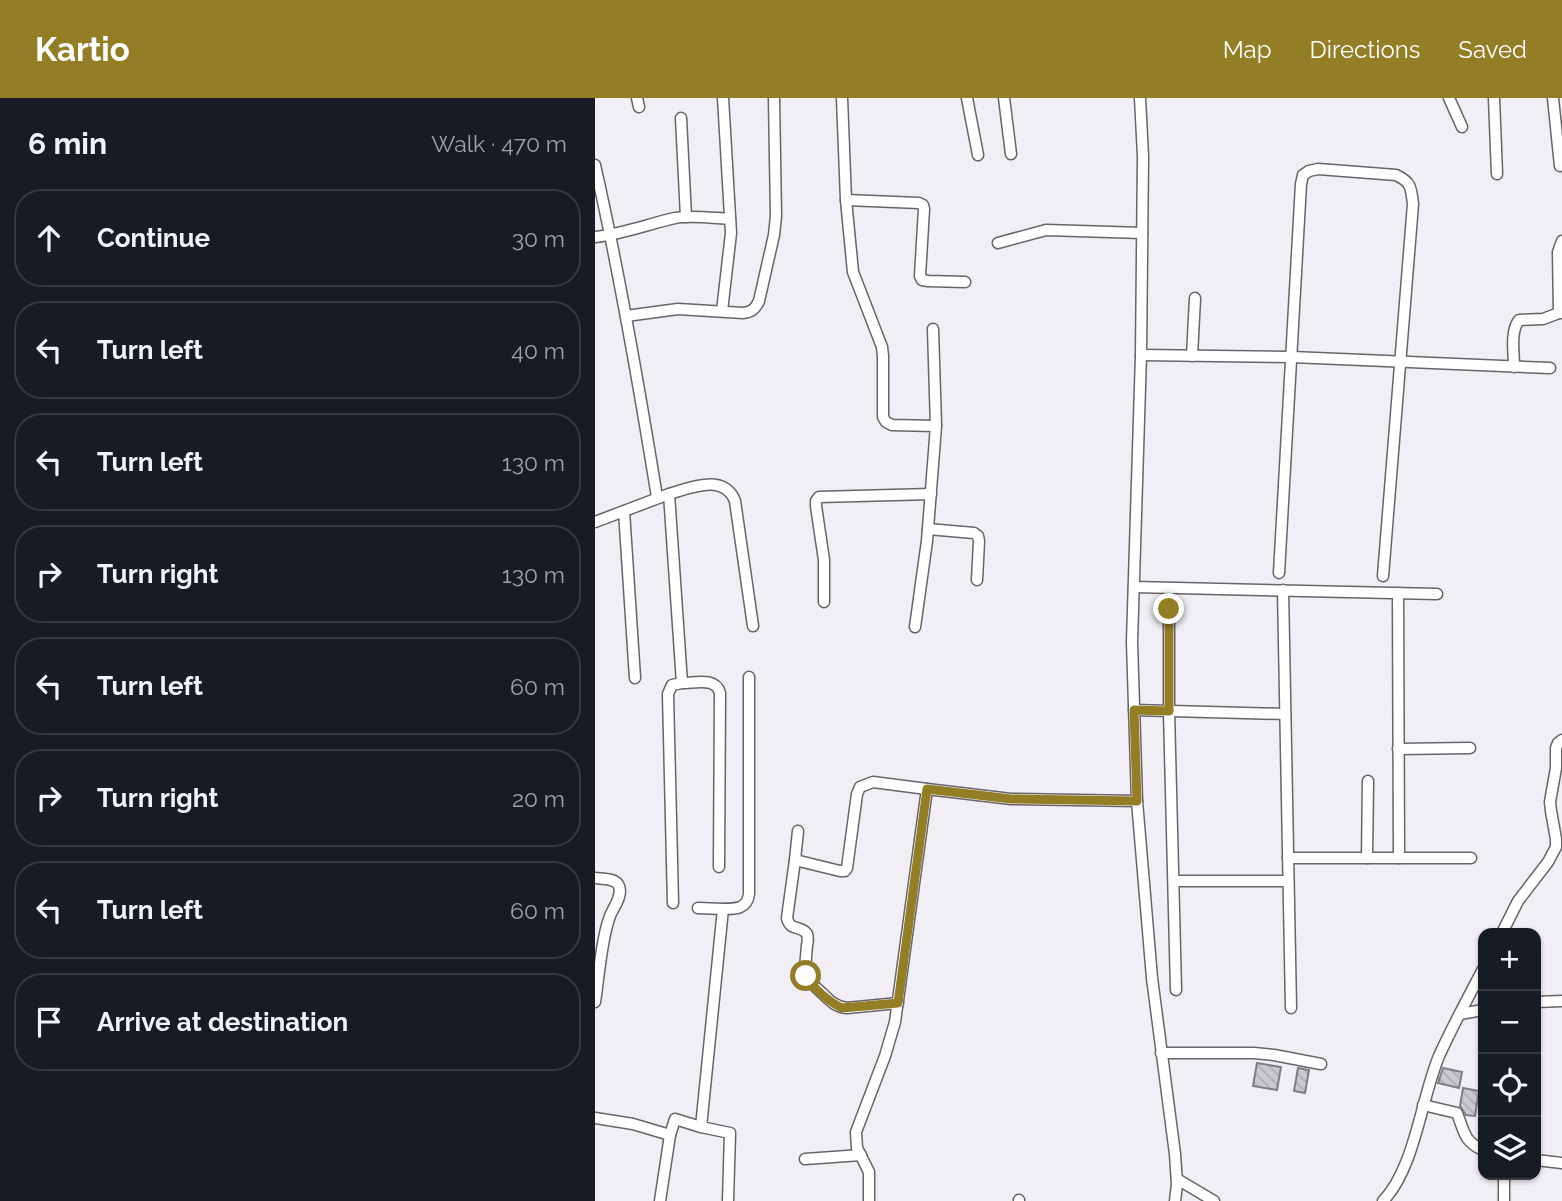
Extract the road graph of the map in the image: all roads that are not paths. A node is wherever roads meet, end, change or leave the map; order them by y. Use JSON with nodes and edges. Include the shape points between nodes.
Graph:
{"nodes":[{"id":1,"x":723,"y":98,"type":"edge"},
{"id":2,"x":773,"y":98,"type":"edge"},
{"id":3,"x":842,"y":98,"type":"edge"},
{"id":4,"x":967,"y":98,"type":"edge"},
{"id":5,"x":1004,"y":98,"type":"edge"},
{"id":6,"x":1140,"y":98,"type":"edge"},
{"id":7,"x":1449,"y":98,"type":"edge"},
{"id":8,"x":1494,"y":98,"type":"edge"},
{"id":9,"x":1553,"y":98,"type":"edge"},
{"id":10,"x":681,"y":118,"type":"dead end"},
{"id":11,"x":1462,"y":127,"type":"dead end"},
{"id":12,"x":1011,"y":154,"type":"dead end"},
{"id":13,"x":978,"y":155,"type":"dead end"},
{"id":14,"x":595,"y":165,"type":"edge"},
{"id":15,"x":1560,"y":166,"type":"dead end"},
{"id":16,"x":1497,"y":174,"type":"dead end"},
{"id":17,"x":846,"y":200,"type":"junction"},
{"id":18,"x":687,"y":217,"type":"junction"},
{"id":19,"x":730,"y":219,"type":"junction"},
{"id":20,"x":1142,"y":233,"type":"junction"},
{"id":21,"x":611,"y":236,"type":"junction"},
{"id":22,"x":595,"y":237,"type":"edge"},
{"id":23,"x":1562,"y":241,"type":"edge"},
{"id":24,"x":998,"y":243,"type":"dead end"},
{"id":25,"x":965,"y":282,"type":"dead end"},
{"id":26,"x":1195,"y":298,"type":"dead end"},
{"id":27,"x":722,"y":311,"type":"junction"},
{"id":28,"x":1560,"y":313,"type":"edge"},
{"id":29,"x":626,"y":316,"type":"junction"},
{"id":30,"x":933,"y":329,"type":"dead end"},
{"id":31,"x":1141,"y":355,"type":"junction"},
{"id":32,"x":1192,"y":356,"type":"junction"},
{"id":33,"x":1292,"y":357,"type":"junction"},
{"id":34,"x":1400,"y":362,"type":"junction"},
{"id":35,"x":1514,"y":367,"type":"junction"},
{"id":36,"x":1550,"y":368,"type":"dead end"},
{"id":37,"x":936,"y":426,"type":"junction"},
{"id":38,"x":931,"y":494,"type":"junction"},
{"id":39,"x":663,"y":496,"type":"junction"},
{"id":40,"x":624,"y":510,"type":"junction"},
{"id":41,"x":595,"y":522,"type":"edge"},
{"id":42,"x":928,"y":529,"type":"junction"},
{"id":43,"x":1279,"y":573,"type":"dead end"},
{"id":44,"x":1383,"y":576,"type":"dead end"},
{"id":45,"x":977,"y":580,"type":"dead end"},
{"id":46,"x":1134,"y":587,"type":"junction"},
{"id":47,"x":1283,"y":590,"type":"junction"},
{"id":48,"x":1398,"y":593,"type":"junction"},
{"id":49,"x":1437,"y":594,"type":"dead end"},
{"id":50,"x":824,"y":602,"type":"dead end"},
{"id":51,"x":1169,"y":609,"type":"dead end"},
{"id":52,"x":753,"y":626,"type":"dead end"},
{"id":53,"x":915,"y":627,"type":"dead end"},
{"id":54,"x":748,"y":677,"type":"dead end"},
{"id":55,"x":635,"y":678,"type":"dead end"},
{"id":56,"x":682,"y":683,"type":"junction"},
{"id":57,"x":1134,"y":710,"type":"junction"},
{"id":58,"x":1169,"y":711,"type":"junction"},
{"id":59,"x":1285,"y":714,"type":"junction"},
{"id":60,"x":1562,"y":740,"type":"edge"},
{"id":61,"x":1470,"y":748,"type":"dead end"},
{"id":62,"x":1398,"y":750,"type":"junction"},
{"id":63,"x":1368,"y":781,"type":"dead end"},
{"id":64,"x":927,"y":789,"type":"junction"},
{"id":65,"x":1137,"y":801,"type":"junction"},
{"id":66,"x":798,"y":831,"type":"dead end"},
{"id":67,"x":1288,"y":858,"type":"junction"},
{"id":68,"x":1367,"y":858,"type":"junction"},
{"id":69,"x":1399,"y":858,"type":"junction"},
{"id":70,"x":1471,"y":858,"type":"dead end"},
{"id":71,"x":795,"y":860,"type":"junction"},
{"id":72,"x":719,"y":867,"type":"dead end"},
{"id":73,"x":595,"y":878,"type":"edge"},
{"id":74,"x":1174,"y":881,"type":"junction"},
{"id":75,"x":1288,"y":881,"type":"junction"},
{"id":76,"x":673,"y":903,"type":"dead end"},
{"id":77,"x":698,"y":908,"type":"dead end"},
{"id":78,"x":723,"y":909,"type":"junction"},
{"id":79,"x":1504,"y":928,"type":"edge"},
{"id":80,"x":1478,"y":979,"type":"edge"},
{"id":81,"x":1176,"y":990,"type":"dead end"},
{"id":82,"x":1562,"y":1001,"type":"edge"},
{"id":83,"x":595,"y":1002,"type":"edge"},
{"id":84,"x":1541,"y":1002,"type":"edge"},
{"id":85,"x":898,"y":1003,"type":"junction"},
{"id":86,"x":1291,"y":1008,"type":"dead end"},
{"id":87,"x":1478,"y":1011,"type":"edge"},
{"id":88,"x":1460,"y":1014,"type":"junction"},
{"id":89,"x":1161,"y":1054,"type":"junction"},
{"id":90,"x":1321,"y":1064,"type":"dead end"},
{"id":91,"x":1423,"y":1105,"type":"junction"},
{"id":92,"x":595,"y":1118,"type":"edge"},
{"id":93,"x":701,"y":1127,"type":"junction"},
{"id":94,"x":670,"y":1135,"type":"junction"},
{"id":95,"x":1478,"y":1148,"type":"edge"},
{"id":96,"x":861,"y":1155,"type":"junction"},
{"id":97,"x":805,"y":1159,"type":"dead end"},
{"id":98,"x":1541,"y":1161,"type":"edge"},
{"id":99,"x":1562,"y":1163,"type":"edge"},
{"id":100,"x":1177,"y":1179,"type":"junction"},
{"id":101,"x":1504,"y":1180,"type":"edge"},
{"id":102,"x":660,"y":1201,"type":"edge"},
{"id":103,"x":728,"y":1201,"type":"edge"},
{"id":104,"x":869,"y":1201,"type":"edge"},
{"id":105,"x":1175,"y":1201,"type":"edge"},
{"id":106,"x":1214,"y":1201,"type":"edge"},
{"id":107,"x":1383,"y":1201,"type":"edge"},
{"id":108,"x":1504,"y":1201,"type":"edge"}],
"edges":[{"from":1,"to":19,"type":"street"},
{"from":2,"to":27,"type":"street","via":[[776,216],[759,301],[751,312]]},
{"from":3,"to":17,"type":"street"},
{"from":4,"to":13,"type":"street"},
{"from":5,"to":12,"type":"street"},
{"from":6,"to":20,"type":"street"},
{"from":7,"to":11,"type":"street"},
{"from":8,"to":16,"type":"street"},
{"from":9,"to":15,"type":"street"},
{"from":10,"to":18,"type":"street"},
{"from":14,"to":21,"type":"street"},
{"from":17,"to":25,"type":"street","via":[[923,205],[922,280]]},
{"from":17,"to":37,"type":"street","via":[[853,272],[882,347],[883,417],[892,425]]},
{"from":18,"to":19,"type":"street"},
{"from":18,"to":21,"type":"street"},
{"from":19,"to":27,"type":"street"},
{"from":20,"to":24,"type":"street","via":[[1046,230]]},
{"from":20,"to":31,"type":"street"},
{"from":21,"to":22,"type":"street"},
{"from":21,"to":29,"type":"street"},
{"from":23,"to":28,"type":"street","via":[[1557,252]]},
{"from":26,"to":32,"type":"street"},
{"from":27,"to":29,"type":"street","via":[[678,309]]},
{"from":28,"to":35,"type":"street","via":[[1519,320],[1514,331]]},
{"from":29,"to":39,"type":"street"},
{"from":30,"to":37,"type":"street"},
{"from":31,"to":32,"type":"street"},
{"from":31,"to":46,"type":"street"},
{"from":32,"to":33,"type":"street"},
{"from":33,"to":34,"type":"street"},
{"from":33,"to":34,"type":"street","via":[[1301,184],[1303,175],[1318,169],[1396,175],[1411,188]]},
{"from":33,"to":43,"type":"street"},
{"from":34,"to":35,"type":"street"},
{"from":34,"to":44,"type":"street"},
{"from":35,"to":36,"type":"street"},
{"from":37,"to":38,"type":"street"},
{"from":38,"to":42,"type":"street"},
{"from":38,"to":50,"type":"street","via":[[819,497]]},
{"from":39,"to":40,"type":"street"},
{"from":39,"to":52,"type":"street","via":[[701,484],[725,487],[732,493]]},
{"from":39,"to":56,"type":"street"},
{"from":40,"to":41,"type":"street"},
{"from":40,"to":55,"type":"street"},
{"from":42,"to":45,"type":"street","via":[[978,536]]},
{"from":42,"to":53,"type":"street"},
{"from":46,"to":47,"type":"street"},
{"from":46,"to":57,"type":"street"},
{"from":47,"to":48,"type":"street"},
{"from":47,"to":59,"type":"street"},
{"from":48,"to":49,"type":"street"},
{"from":48,"to":62,"type":"street"},
{"from":51,"to":58,"type":"street"},
{"from":54,"to":78,"type":"street","via":[[749,894],[745,906]]},
{"from":56,"to":72,"type":"street","via":[[709,682],[716,684],[720,693]]},
{"from":56,"to":76,"type":"street","via":[[672,685],[668,694]]},
{"from":57,"to":58,"type":"street"},
{"from":57,"to":65,"type":"street"},
{"from":58,"to":59,"type":"street"},
{"from":58,"to":74,"type":"street"},
{"from":59,"to":67,"type":"street"},
{"from":60,"to":79,"type":"street","via":[[1556,748],[1551,802],[1556,847]]},
{"from":61,"to":62,"type":"street"},
{"from":62,"to":69,"type":"street"},
{"from":63,"to":68,"type":"street"},
{"from":64,"to":65,"type":"street","via":[[1011,799]]},
{"from":64,"to":71,"type":"street","via":[[865,784],[857,794],[847,868],[840,871]]},
{"from":64,"to":85,"type":"street"},
{"from":65,"to":89,"type":"street"},
{"from":66,"to":71,"type":"street"},
{"from":67,"to":68,"type":"street"},
{"from":67,"to":75,"type":"street"},
{"from":68,"to":69,"type":"street"},
{"from":69,"to":70,"type":"street"},
{"from":71,"to":85,"type":"street","via":[[787,918],[807,934],[805,972],[809,982],[842,1008]]},
{"from":73,"to":83,"type":"street","via":[[619,884],[620,895],[607,926]]},
{"from":74,"to":75,"type":"street"},
{"from":74,"to":81,"type":"street"},
{"from":75,"to":86,"type":"street"},
{"from":77,"to":78,"type":"street"},
{"from":78,"to":93,"type":"street"},
{"from":80,"to":88,"type":"street"},
{"from":82,"to":84,"type":"street"},
{"from":85,"to":96,"type":"street","via":[[892,1037],[856,1132]]},
{"from":87,"to":88,"type":"street"},
{"from":88,"to":91,"type":"street"},
{"from":89,"to":90,"type":"street","via":[[1254,1053]]},
{"from":89,"to":100,"type":"street"},
{"from":91,"to":95,"type":"street","via":[[1457,1113],[1468,1140]]},
{"from":91,"to":107,"type":"street","via":[[1402,1173]]},
{"from":92,"to":94,"type":"street"},
{"from":93,"to":94,"type":"street","via":[[675,1119]]},
{"from":93,"to":103,"type":"street","via":[[730,1133]]},
{"from":94,"to":102,"type":"street"},
{"from":96,"to":97,"type":"street"},
{"from":96,"to":104,"type":"street","via":[[869,1172]]},
{"from":98,"to":99,"type":"street"},
{"from":100,"to":105,"type":"street"},
{"from":100,"to":106,"type":"street"},
{"from":101,"to":108,"type":"street"}]}
